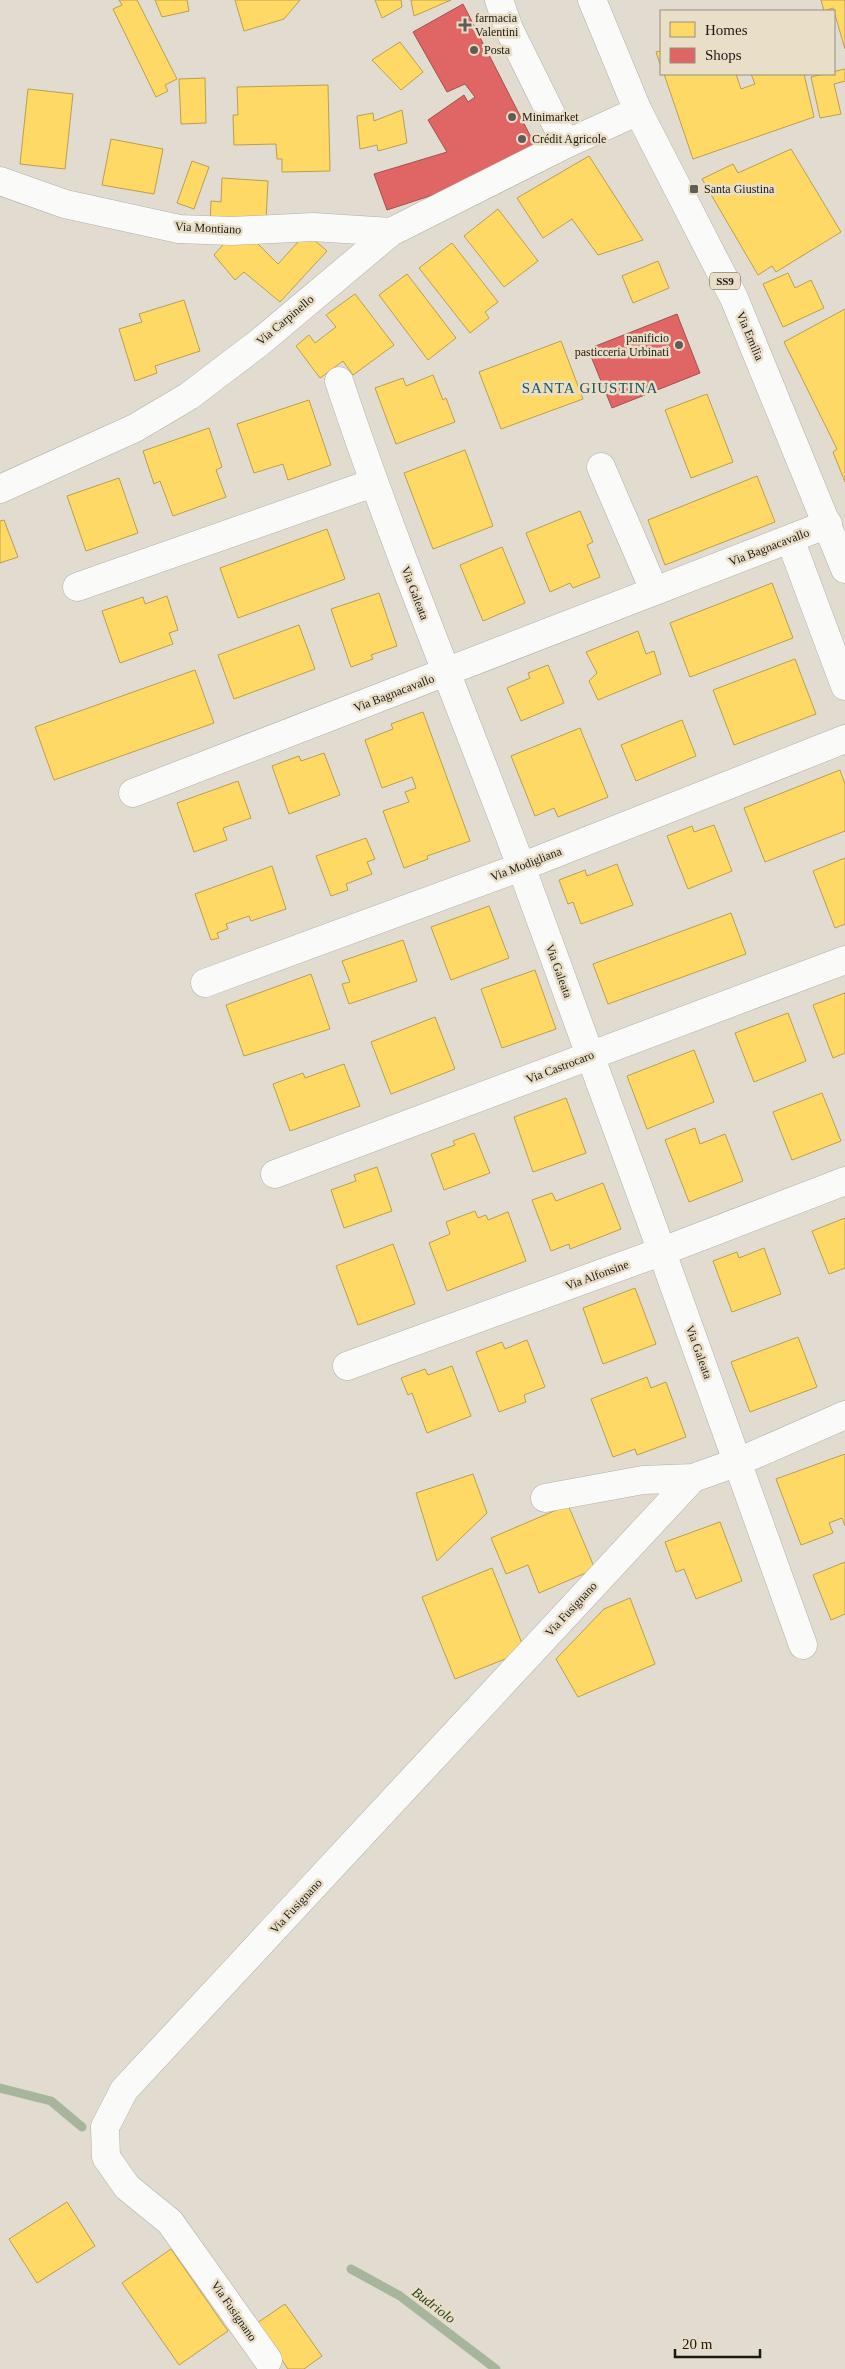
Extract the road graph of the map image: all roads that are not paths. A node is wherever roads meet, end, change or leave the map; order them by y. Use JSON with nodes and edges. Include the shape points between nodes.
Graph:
{"nodes":[{"id":1,"x":499,"y":0,"type":"edge"},
{"id":2,"x":592,"y":0,"type":"edge"},
{"id":3,"x":638,"y":111,"type":"junction"},
{"id":4,"x":566,"y":144,"type":"junction"},
{"id":5,"x":0,"y":182,"type":"edge"},
{"id":6,"x":391,"y":232,"type":"junction"},
{"id":7,"x":339,"y":381,"type":"dead end"},
{"id":8,"x":601,"y":467,"type":"dead end"},
{"id":9,"x":373,"y":483,"type":"junction"},
{"id":10,"x":0,"y":489,"type":"edge"},
{"id":11,"x":828,"y":524,"type":"junction"},
{"id":12,"x":790,"y":539,"type":"junction"},
{"id":13,"x":845,"y":569,"type":"edge"},
{"id":14,"x":77,"y":587,"type":"dead end"},
{"id":15,"x":654,"y":590,"type":"junction"},
{"id":16,"x":446,"y":673,"type":"junction"},
{"id":17,"x":845,"y":686,"type":"edge"},
{"id":18,"x":845,"y":739,"type":"edge"},
{"id":19,"x":133,"y":793,"type":"dead end"},
{"id":20,"x":521,"y":867,"type":"junction"},
{"id":21,"x":845,"y":960,"type":"edge"},
{"id":22,"x":205,"y":983,"type":"dead end"},
{"id":23,"x":589,"y":1056,"type":"junction"},
{"id":24,"x":275,"y":1174,"type":"dead end"},
{"id":25,"x":845,"y":1181,"type":"edge"},
{"id":26,"x":663,"y":1251,"type":"junction"},
{"id":27,"x":347,"y":1366,"type":"dead end"},
{"id":28,"x":845,"y":1415,"type":"edge"},
{"id":29,"x":738,"y":1462,"type":"junction"},
{"id":30,"x":693,"y":1478,"type":"junction"},
{"id":31,"x":545,"y":1498,"type":"dead end"},
{"id":32,"x":803,"y":1645,"type":"dead end"},
{"id":33,"x":268,"y":2360,"type":"dead end"}],
"edges":[{"from":1,"to":4,"type":"street","via":[[509,29]]},
{"from":2,"to":3,"type":"street","name":"Via Emilia","number":"SS9"},
{"from":3,"to":4,"type":"street"},
{"from":3,"to":11,"type":"street","name":"Via Emilia","number":"SS9","via":[[734,298]]},
{"from":4,"to":6,"type":"street","name":"Via Carpinello"},
{"from":5,"to":6,"type":"street","name":"Via Montiano","via":[[64,204],[179,229],[232,232],[313,227]]},
{"from":6,"to":10,"type":"street","name":"Via Carpinello","via":[[260,342],[189,396],[135,428]]},
{"from":7,"to":9,"type":"street","name":"Via Galeata"},
{"from":8,"to":15,"type":"street"},
{"from":9,"to":14,"type":"street"},
{"from":9,"to":16,"type":"street","name":"Via Galeata"},
{"from":11,"to":12,"type":"street","name":"Via Bagnacavallo"},
{"from":11,"to":13,"type":"street","name":"Via Emilia","number":"SS9"},
{"from":12,"to":15,"type":"street","name":"Via Bagnacavallo"},
{"from":12,"to":17,"type":"street"},
{"from":15,"to":16,"type":"street","name":"Via Bagnacavallo"},
{"from":16,"to":19,"type":"street","name":"Via Bagnacavallo"},
{"from":16,"to":20,"type":"street","name":"Via Galeata"},
{"from":18,"to":20,"type":"street","name":"Via Modigliana"},
{"from":20,"to":22,"type":"street","name":"Via Modigliana"},
{"from":20,"to":23,"type":"street","name":"Via Galeata"},
{"from":21,"to":23,"type":"street","name":"Via Castrocaro"},
{"from":23,"to":24,"type":"street","name":"Via Castrocaro"},
{"from":23,"to":26,"type":"street","name":"Via Galeata"},
{"from":25,"to":26,"type":"street","name":"Via Alfonsine"},
{"from":26,"to":27,"type":"street","name":"Via Alfonsine"},
{"from":26,"to":29,"type":"street","name":"Via Galeata"},
{"from":28,"to":29,"type":"street","name":"Via Fusignano"},
{"from":29,"to":30,"type":"street","name":"Via Fusignano"},
{"from":29,"to":32,"type":"street"},
{"from":30,"to":31,"type":"street","name":"Via Fusignano","via":[[643,1480]]},
{"from":30,"to":33,"type":"street","name":"Via Fusignano","via":[[124,2090],[105,2127],[106,2157],[126,2187],[170,2222]]}]}
